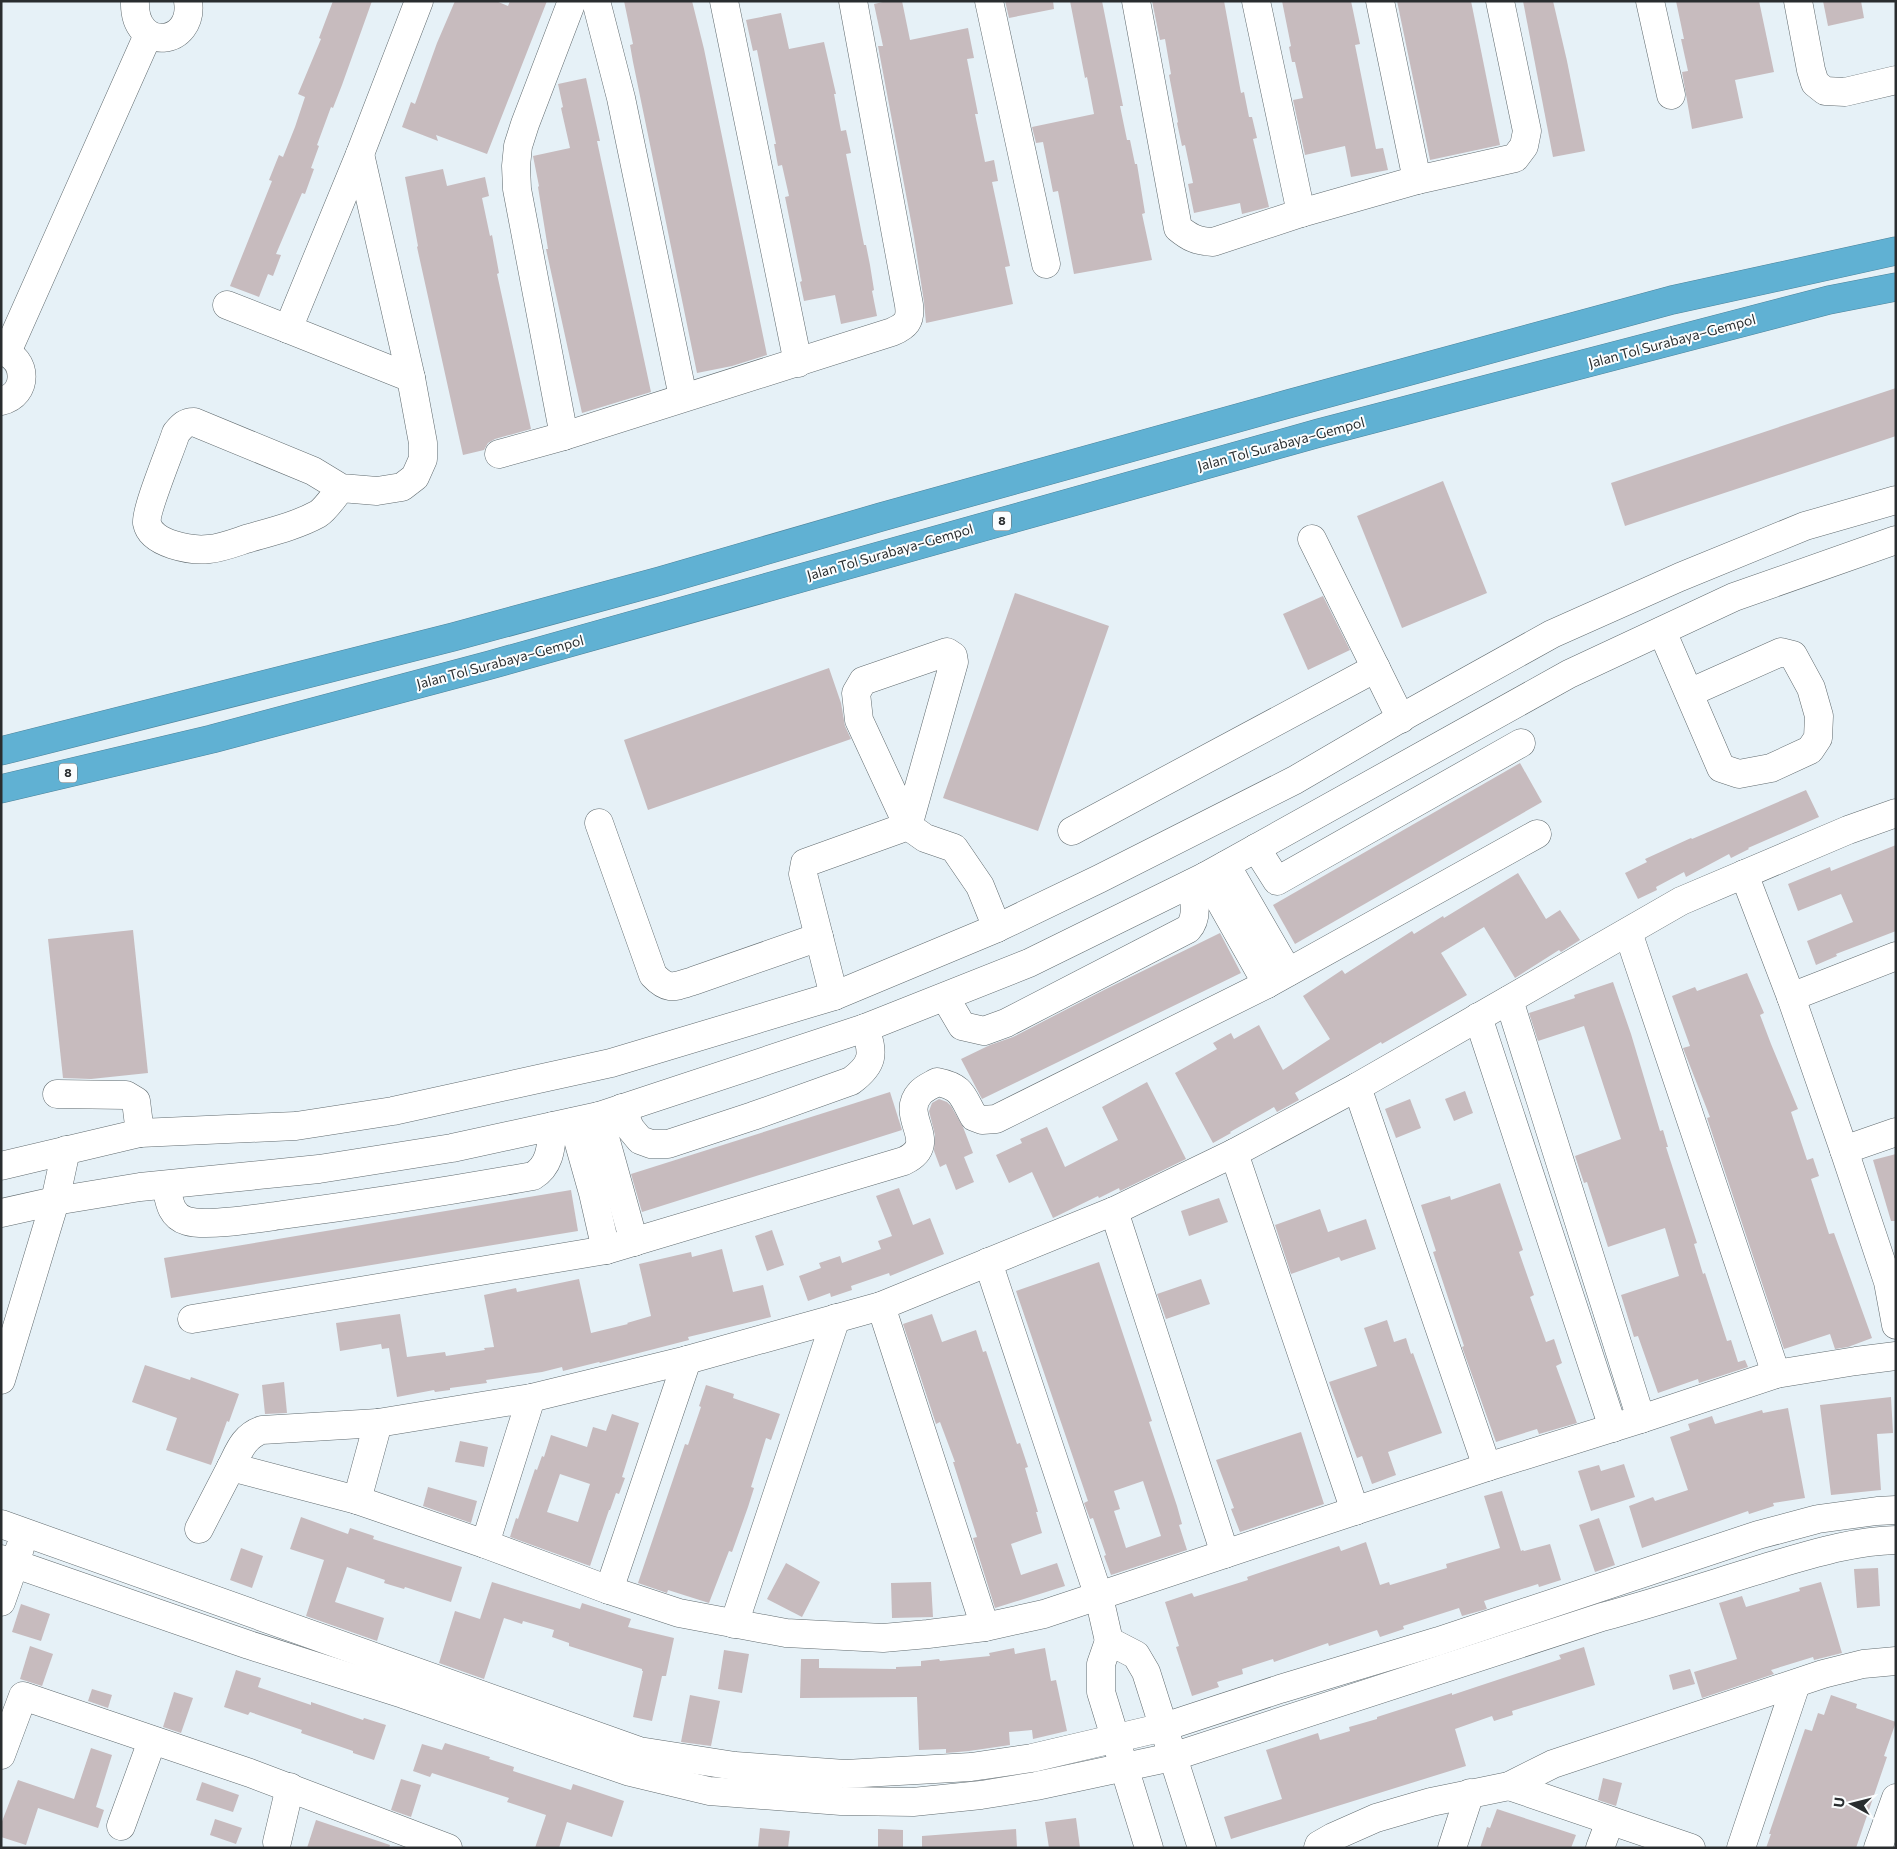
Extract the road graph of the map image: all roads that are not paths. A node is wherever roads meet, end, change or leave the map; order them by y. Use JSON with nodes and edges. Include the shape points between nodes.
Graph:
{"nodes":[{"id":1,"x":134,"y":1,"type":"edge"},
{"id":2,"x":188,"y":1,"type":"edge"},
{"id":3,"x":419,"y":1,"type":"edge"},
{"id":4,"x":572,"y":1,"type":"edge"},
{"id":5,"x":596,"y":1,"type":"edge"},
{"id":6,"x":724,"y":1,"type":"edge"},
{"id":7,"x":853,"y":1,"type":"edge"},
{"id":8,"x":989,"y":1,"type":"edge"},
{"id":9,"x":1136,"y":1,"type":"edge"},
{"id":10,"x":1256,"y":1,"type":"edge"},
{"id":11,"x":1380,"y":1,"type":"edge"},
{"id":12,"x":1500,"y":1,"type":"edge"},
{"id":13,"x":1650,"y":1,"type":"edge"},
{"id":14,"x":1798,"y":1,"type":"edge"},
{"id":15,"x":148,"y":35,"type":"junction"},
{"id":16,"x":1896,"y":80,"type":"edge"},
{"id":17,"x":1671,"y":96,"type":"dead end"},
{"id":18,"x":360,"y":154,"type":"junction"},
{"id":19,"x":1417,"y":180,"type":"junction"},
{"id":20,"x":1301,"y":213,"type":"junction"},
{"id":21,"x":1896,"y":251,"type":"edge"},
{"id":22,"x":1046,"y":264,"type":"dead end"},
{"id":23,"x":1896,"y":287,"type":"edge"},
{"id":24,"x":227,"y":305,"type":"dead end"},
{"id":25,"x":288,"y":329,"type":"junction"},
{"id":26,"x":4,"y":352,"type":"edge"},
{"id":27,"x":798,"y":363,"type":"junction"},
{"id":28,"x":411,"y":378,"type":"junction"},
{"id":29,"x":683,"y":397,"type":"junction"},
{"id":30,"x":1,"y":401,"type":"edge"},
{"id":31,"x":564,"y":436,"type":"junction"},
{"id":32,"x":498,"y":454,"type":"dead end"},
{"id":33,"x":341,"y":488,"type":"junction"},
{"id":34,"x":1896,"y":500,"type":"edge"},
{"id":35,"x":1312,"y":539,"type":"dead end"},
{"id":36,"x":1896,"y":540,"type":"edge"},
{"id":37,"x":1662,"y":630,"type":"junction"},
{"id":38,"x":1376,"y":668,"type":"junction"},
{"id":39,"x":1689,"y":693,"type":"junction"},
{"id":40,"x":1401,"y":719,"type":"junction"},
{"id":41,"x":1521,"y":743,"type":"dead end"},
{"id":42,"x":1,"y":751,"type":"edge"},
{"id":43,"x":1337,"y":756,"type":"junction"},
{"id":44,"x":1295,"y":780,"type":"junction"},
{"id":45,"x":13,"y":786,"type":"edge"},
{"id":46,"x":1366,"y":787,"type":"junction"},
{"id":47,"x":1896,"y":813,"type":"edge"},
{"id":48,"x":1390,"y":817,"type":"junction"},
{"id":49,"x":1303,"y":822,"type":"junction"},
{"id":50,"x":599,"y":823,"type":"dead end"},
{"id":51,"x":908,"y":826,"type":"junction"},
{"id":52,"x":1072,"y":832,"type":"dead end"},
{"id":53,"x":1537,"y":834,"type":"dead end"},
{"id":54,"x":1256,"y":848,"type":"junction"},
{"id":55,"x":1310,"y":861,"type":"junction"},
{"id":56,"x":1744,"y":874,"type":"junction"},
{"id":57,"x":1208,"y":875,"type":"junction"},
{"id":58,"x":997,"y":928,"type":"junction"},
{"id":59,"x":1628,"y":932,"type":"junction"},
{"id":60,"x":819,"y":937,"type":"junction"},
{"id":61,"x":1896,"y":956,"type":"edge"},
{"id":62,"x":1278,"y":978,"type":"junction"},
{"id":63,"x":834,"y":996,"type":"junction"},
{"id":64,"x":945,"y":996,"type":"junction"},
{"id":65,"x":1791,"y":997,"type":"junction"},
{"id":66,"x":1509,"y":1000,"type":"junction"},
{"id":67,"x":1478,"y":1017,"type":"junction"},
{"id":68,"x":865,"y":1028,"type":"junction"},
{"id":69,"x":1356,"y":1087,"type":"junction"},
{"id":70,"x":57,"y":1094,"type":"dead end"},
{"id":71,"x":610,"y":1112,"type":"junction"},
{"id":72,"x":563,"y":1124,"type":"junction"},
{"id":73,"x":1896,"y":1132,"type":"edge"},
{"id":74,"x":140,"y":1133,"type":"junction"},
{"id":75,"x":66,"y":1150,"type":"junction"},
{"id":76,"x":1844,"y":1150,"type":"junction"},
{"id":77,"x":1234,"y":1153,"type":"junction"},
{"id":78,"x":1,"y":1166,"type":"edge"},
{"id":79,"x":166,"y":1185,"type":"junction"},
{"id":80,"x":55,"y":1201,"type":"junction"},
{"id":81,"x":1114,"y":1211,"type":"junction"},
{"id":82,"x":1,"y":1213,"type":"edge"},
{"id":83,"x":634,"y":1242,"type":"junction"},
{"id":84,"x":606,"y":1250,"type":"junction"},
{"id":85,"x":988,"y":1262,"type":"junction"},
{"id":86,"x":1892,"y":1281,"type":"edge"},
{"id":87,"x":881,"y":1306,"type":"junction"},
{"id":88,"x":836,"y":1318,"type":"junction"},
{"id":89,"x":192,"y":1320,"type":"dead end"},
{"id":90,"x":1896,"y":1325,"type":"edge"},
{"id":91,"x":1896,"y":1356,"type":"edge"},
{"id":92,"x":687,"y":1360,"type":"junction"},
{"id":93,"x":1776,"y":1374,"type":"junction"},
{"id":94,"x":1,"y":1380,"type":"edge"},
{"id":95,"x":531,"y":1398,"type":"junction"},
{"id":96,"x":1641,"y":1419,"type":"junction"},
{"id":97,"x":378,"y":1423,"type":"junction"},
{"id":98,"x":1613,"y":1428,"type":"junction"},
{"id":99,"x":231,"y":1467,"type":"junction"},
{"id":100,"x":1487,"y":1468,"type":"junction"},
{"id":101,"x":357,"y":1500,"type":"junction"},
{"id":102,"x":1896,"y":1510,"type":"edge"},
{"id":103,"x":1355,"y":1511,"type":"junction"},
{"id":104,"x":14,"y":1528,"type":"edge"},
{"id":105,"x":199,"y":1529,"type":"dead end"},
{"id":106,"x":1896,"y":1540,"type":"edge"},
{"id":107,"x":485,"y":1544,"type":"junction"},
{"id":108,"x":1225,"y":1554,"type":"junction"},
{"id":109,"x":8,"y":1562,"type":"edge"},
{"id":110,"x":609,"y":1590,"type":"junction"},
{"id":111,"x":1592,"y":1590,"type":"junction"},
{"id":112,"x":1098,"y":1597,"type":"junction"},
{"id":113,"x":1,"y":1602,"type":"edge"},
{"id":114,"x":1602,"y":1617,"type":"junction"},
{"id":115,"x":734,"y":1624,"type":"junction"},
{"id":116,"x":984,"y":1627,"type":"junction"},
{"id":117,"x":1108,"y":1641,"type":"junction"},
{"id":118,"x":1896,"y":1661,"type":"edge"},
{"id":119,"x":1796,"y":1684,"type":"junction"},
{"id":120,"x":12,"y":1691,"type":"edge"},
{"id":121,"x":1164,"y":1727,"type":"junction"},
{"id":122,"x":1115,"y":1740,"type":"junction"},
{"id":123,"x":152,"y":1741,"type":"junction"},
{"id":124,"x":3,"y":1743,"type":"edge"},
{"id":125,"x":1172,"y":1757,"type":"junction"},
{"id":126,"x":634,"y":1761,"type":"junction"},
{"id":127,"x":1123,"y":1766,"type":"junction"},
{"id":128,"x":282,"y":1784,"type":"junction"},
{"id":129,"x":1509,"y":1786,"type":"junction"},
{"id":130,"x":1470,"y":1794,"type":"junction"},
{"id":131,"x":1896,"y":1798,"type":"edge"},
{"id":132,"x":1610,"y":1821,"type":"junction"},
{"id":133,"x":121,"y":1826,"type":"dead end"},
{"id":134,"x":268,"y":1838,"type":"dead end"},
{"id":135,"x":441,"y":1846,"type":"edge"},
{"id":136,"x":1149,"y":1848,"type":"edge"},
{"id":137,"x":1202,"y":1848,"type":"edge"},
{"id":138,"x":1318,"y":1848,"type":"edge"},
{"id":139,"x":1452,"y":1848,"type":"edge"},
{"id":140,"x":1600,"y":1848,"type":"edge"},
{"id":141,"x":1691,"y":1848,"type":"edge"},
{"id":142,"x":1741,"y":1848,"type":"edge"},
{"id":143,"x":1878,"y":1848,"type":"edge"}],
"edges":[{"from":1,"to":15,"type":"street","via":[[139,26]]},
{"from":2,"to":15,"type":"street","via":[[188,19],[181,30],[160,38]]},
{"from":3,"to":18,"type":"street"},
{"from":4,"to":31,"type":"street","via":[[525,124],[516,166],[517,189]]},
{"from":5,"to":29,"type":"street","via":[[623,108]]},
{"from":6,"to":27,"type":"street"},
{"from":7,"to":27,"type":"street","via":[[910,316],[904,327]]},
{"from":8,"to":22,"type":"street"},
{"from":9,"to":20,"type":"street","via":[[1178,228],[1189,238],[1212,242]]},
{"from":10,"to":20,"type":"street"},
{"from":11,"to":19,"type":"street"},
{"from":12,"to":19,"type":"street","via":[[1527,131],[1524,146],[1515,158]]},
{"from":13,"to":17,"type":"street"},
{"from":14,"to":16,"type":"street","via":[[1815,83],[1834,93]]},
{"from":15,"to":26,"type":"street"},
{"from":18,"to":25,"type":"street"},
{"from":18,"to":28,"type":"street"},
{"from":19,"to":20,"type":"street"},
{"from":21,"to":42,"type":"highway","via":[[1672,300],[482,630]]},
{"from":23,"to":45,"type":"highway","name":"Jalan Tol Surabaya–Gempol","number":"8","via":[[1829,300],[1319,433],[490,665],[212,739]]},
{"from":24,"to":25,"type":"street"},
{"from":25,"to":28,"type":"street"},
{"from":26,"to":30,"type":"street","via":[[20,364],[22,381],[14,396]]},
{"from":27,"to":29,"type":"street"},
{"from":28,"to":33,"type":"street","via":[[423,443],[423,459],[415,477],[402,487],[377,490]]},
{"from":29,"to":31,"type":"street"},
{"from":31,"to":32,"type":"street"},
{"from":33,"to":33,"type":"street","via":[[313,471],[188,422],[176,433],[147,520],[154,537],[190,549],[209,549],[279,529],[319,513]]},
{"from":34,"to":40,"type":"street","via":[[1805,526],[1680,577],[1552,634]]},
{"from":35,"to":38,"type":"street"},
{"from":36,"to":37,"type":"street","via":[[1734,597]]},
{"from":37,"to":39,"type":"street"},
{"from":37,"to":46,"type":"street","via":[[1569,674]]},
{"from":38,"to":40,"type":"street"},
{"from":38,"to":52,"type":"street"},
{"from":39,"to":39,"type":"street","via":[[1721,768],[1739,774],[1771,768],[1810,750],[1818,738],[1819,716],[1811,688],[1793,655],[1781,652]]},
{"from":40,"to":43,"type":"street"},
{"from":41,"to":48,"type":"street"},
{"from":43,"to":44,"type":"street"},
{"from":43,"to":46,"type":"street","via":[[1338,771],[1346,783]]},
{"from":44,"to":49,"type":"street","via":[[1311,799]]},
{"from":44,"to":58,"type":"street"},
{"from":46,"to":48,"type":"street"},
{"from":46,"to":49,"type":"street"},
{"from":47,"to":56,"type":"street"},
{"from":48,"to":55,"type":"street"},
{"from":49,"to":54,"type":"street"},
{"from":49,"to":55,"type":"street"},
{"from":50,"to":60,"type":"street","via":[[653,975],[662,984],[674,986],[693,981]]},
{"from":51,"to":51,"type":"street","via":[[954,662],[953,656],[947,652],[862,680],[856,693],[859,720]]},
{"from":51,"to":58,"type":"street","via":[[925,838],[954,848],[980,886]]},
{"from":51,"to":60,"type":"street","via":[[806,863],[803,874]]},
{"from":53,"to":62,"type":"street"},
{"from":54,"to":55,"type":"street","via":[[1277,881]]},
{"from":54,"to":57,"type":"street"},
{"from":56,"to":59,"type":"street","via":[[1681,901]]},
{"from":56,"to":65,"type":"street"},
{"from":57,"to":62,"type":"street"},
{"from":57,"to":64,"type":"street","via":[[1029,963]]},
{"from":57,"to":64,"type":"street","via":[[1188,929],[1006,1023],[984,1031],[962,1026]]},
{"from":58,"to":63,"type":"street"},
{"from":59,"to":66,"type":"street"},
{"from":59,"to":93,"type":"street"},
{"from":60,"to":63,"type":"street"},
{"from":61,"to":65,"type":"street"},
{"from":62,"to":83,"type":"street","via":[[996,1119],[974,1117],[958,1089],[937,1082],[921,1092],[914,1104],[922,1143],[914,1156]]},
{"from":63,"to":74,"type":"street","via":[[611,1063],[393,1112],[296,1126]]},
{"from":64,"to":68,"type":"street"},
{"from":65,"to":76,"type":"street"},
{"from":66,"to":67,"type":"street"},
{"from":66,"to":96,"type":"street"},
{"from":67,"to":69,"type":"street"},
{"from":67,"to":98,"type":"street"},
{"from":68,"to":71,"type":"street"},
{"from":68,"to":71,"type":"street","via":[[872,1047],[870,1060],[863,1072],[851,1081],[724,1126],[668,1144],[651,1144],[640,1140]]},
{"from":69,"to":77,"type":"street"},
{"from":69,"to":100,"type":"street"},
{"from":70,"to":74,"type":"street","via":[[126,1095],[136,1101]]},
{"from":71,"to":72,"type":"street"},
{"from":71,"to":83,"type":"street"},
{"from":72,"to":79,"type":"street","via":[[452,1148],[319,1169]]},
{"from":72,"to":79,"type":"street","via":[[547,1162],[532,1176],[405,1198],[264,1217],[188,1222],[178,1217],[170,1207]]},
{"from":72,"to":84,"type":"street","via":[[592,1193]]},
{"from":73,"to":76,"type":"street"},
{"from":74,"to":75,"type":"street"},
{"from":75,"to":78,"type":"street"},
{"from":75,"to":80,"type":"street"},
{"from":76,"to":86,"type":"street"},
{"from":77,"to":81,"type":"street"},
{"from":77,"to":103,"type":"street"},
{"from":79,"to":80,"type":"street"},
{"from":80,"to":82,"type":"street"},
{"from":80,"to":94,"type":"street"},
{"from":81,"to":85,"type":"street"},
{"from":81,"to":108,"type":"street"},
{"from":83,"to":84,"type":"street"},
{"from":84,"to":89,"type":"street"},
{"from":85,"to":87,"type":"street"},
{"from":85,"to":112,"type":"street"},
{"from":86,"to":90,"type":"street"},
{"from":87,"to":88,"type":"street"},
{"from":87,"to":116,"type":"street"},
{"from":88,"to":92,"type":"street"},
{"from":88,"to":115,"type":"street"},
{"from":91,"to":93,"type":"street"},
{"from":92,"to":95,"type":"street"},
{"from":92,"to":110,"type":"street"},
{"from":93,"to":96,"type":"street"},
{"from":95,"to":97,"type":"street"},
{"from":95,"to":107,"type":"street"},
{"from":96,"to":98,"type":"street"},
{"from":97,"to":99,"type":"street","via":[[262,1430],[244,1441]]},
{"from":97,"to":101,"type":"street"},
{"from":98,"to":100,"type":"street"},
{"from":99,"to":101,"type":"street"},
{"from":99,"to":105,"type":"street"},
{"from":100,"to":103,"type":"street"},
{"from":101,"to":107,"type":"street"},
{"from":102,"to":111,"type":"street","via":[[1818,1519],[1758,1535]]},
{"from":103,"to":108,"type":"street"},
{"from":104,"to":109,"type":"street"},
{"from":104,"to":126,"type":"street"},
{"from":106,"to":114,"type":"street","via":[[1871,1541],[1827,1550]]},
{"from":107,"to":110,"type":"street"},
{"from":108,"to":112,"type":"street"},
{"from":109,"to":113,"type":"street"},
{"from":109,"to":126,"type":"street","via":[[403,1694]]},
{"from":110,"to":115,"type":"street","via":[[680,1613]]},
{"from":111,"to":114,"type":"street"},
{"from":111,"to":121,"type":"street"},
{"from":112,"to":116,"type":"street","via":[[1044,1614]]},
{"from":112,"to":117,"type":"street"},
{"from":114,"to":125,"type":"street"},
{"from":115,"to":116,"type":"street","via":[[786,1633],[883,1638]]},
{"from":117,"to":121,"type":"street","via":[[1136,1655],[1146,1672]]},
{"from":117,"to":122,"type":"street","via":[[1101,1664],[1101,1692]]},
{"from":118,"to":119,"type":"street","via":[[1863,1664]]},
{"from":119,"to":129,"type":"street","via":[[1553,1764]]},
{"from":119,"to":142,"type":"street"},
{"from":120,"to":123,"type":"street"},
{"from":120,"to":124,"type":"street"},
{"from":121,"to":122,"type":"street"},
{"from":121,"to":125,"type":"street"},
{"from":122,"to":126,"type":"street","via":[[971,1767],[846,1774]]},
{"from":122,"to":127,"type":"street"},
{"from":123,"to":128,"type":"street"},
{"from":123,"to":133,"type":"street"},
{"from":125,"to":127,"type":"street"},
{"from":125,"to":137,"type":"street"},
{"from":126,"to":127,"type":"street","via":[[709,1791],[841,1802],[913,1802],[981,1795]]},
{"from":127,"to":136,"type":"street"},
{"from":128,"to":134,"type":"street"},
{"from":128,"to":135,"type":"street"},
{"from":129,"to":130,"type":"street"},
{"from":129,"to":132,"type":"street"},
{"from":130,"to":138,"type":"street","via":[[1376,1818],[1333,1837]]},
{"from":130,"to":139,"type":"street"},
{"from":131,"to":143,"type":"street"},
{"from":132,"to":140,"type":"street"},
{"from":132,"to":141,"type":"street"}]}
